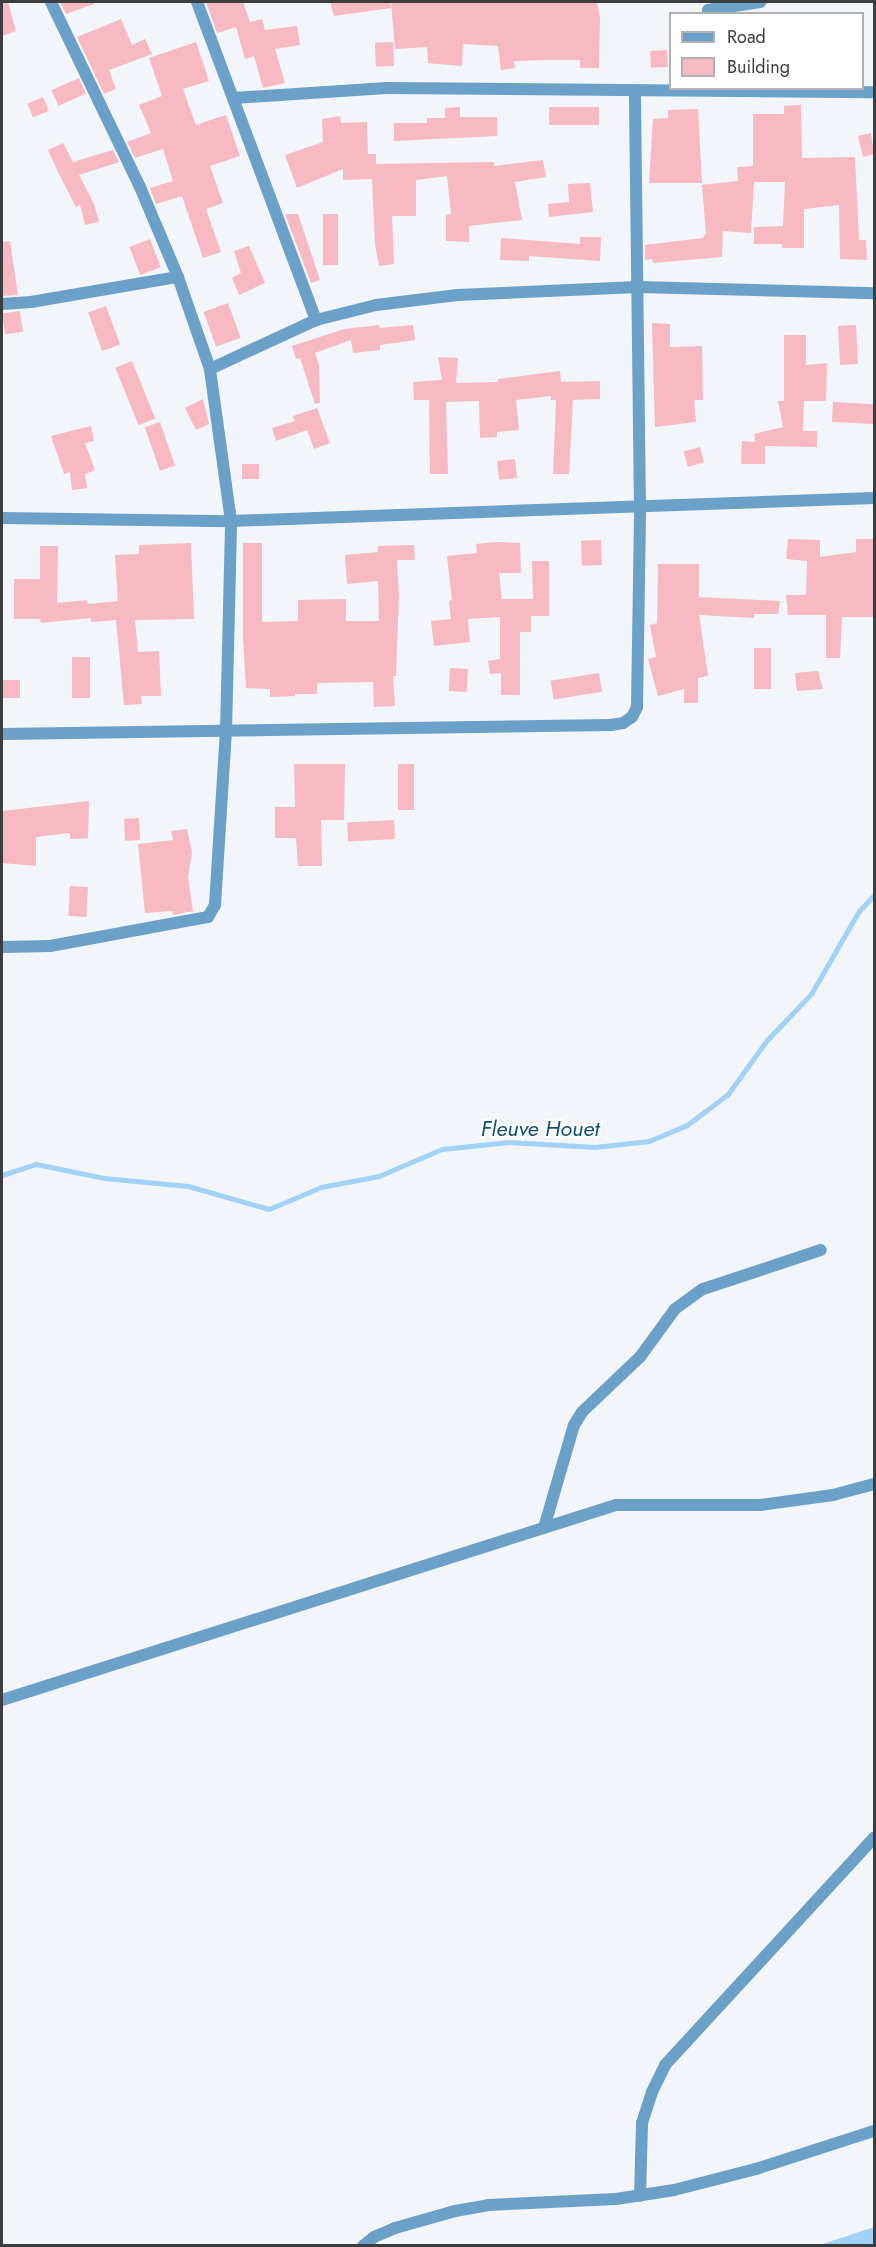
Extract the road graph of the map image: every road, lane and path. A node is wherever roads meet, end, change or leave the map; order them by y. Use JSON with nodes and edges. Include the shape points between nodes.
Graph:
{"nodes":[{"id":1,"x":51,"y":2,"type":"edge"},
{"id":2,"x":197,"y":2,"type":"edge"},
{"id":3,"x":760,"y":2,"type":"edge"},
{"id":4,"x":708,"y":8,"type":"edge"},
{"id":5,"x":727,"y":90,"type":"edge"},
{"id":6,"x":635,"y":91,"type":"junction"},
{"id":7,"x":874,"y":92,"type":"edge"},
{"id":8,"x":233,"y":98,"type":"junction"},
{"id":9,"x":178,"y":277,"type":"junction"},
{"id":10,"x":638,"y":287,"type":"junction"},
{"id":11,"x":874,"y":292,"type":"edge"},
{"id":12,"x":2,"y":304,"type":"edge"},
{"id":13,"x":316,"y":320,"type":"junction"},
{"id":14,"x":210,"y":369,"type":"junction"},
{"id":15,"x":874,"y":498,"type":"edge"},
{"id":16,"x":640,"y":508,"type":"junction"},
{"id":17,"x":2,"y":518,"type":"edge"},
{"id":18,"x":231,"y":521,"type":"junction"},
{"id":19,"x":226,"y":731,"type":"junction"},
{"id":20,"x":2,"y":734,"type":"edge"},
{"id":21,"x":2,"y":947,"type":"edge"},
{"id":22,"x":822,"y":1250,"type":"dead end"},
{"id":23,"x":874,"y":1484,"type":"edge"},
{"id":24,"x":544,"y":1528,"type":"junction"},
{"id":25,"x":2,"y":1700,"type":"edge"},
{"id":26,"x":874,"y":1838,"type":"edge"},
{"id":27,"x":874,"y":2131,"type":"edge"},
{"id":28,"x":640,"y":2196,"type":"junction"},
{"id":29,"x":363,"y":2246,"type":"edge"}],
"edges":[{"from":1,"to":9,"type":"street","via":[[140,187]]},
{"from":2,"to":8,"type":"street"},
{"from":3,"to":4,"type":"street"},
{"from":5,"to":6,"type":"street"},
{"from":5,"to":7,"type":"street"},
{"from":6,"to":8,"type":"street","via":[[387,88]]},
{"from":6,"to":10,"type":"street"},
{"from":8,"to":13,"type":"street"},
{"from":9,"to":12,"type":"street"},
{"from":9,"to":14,"type":"street"},
{"from":10,"to":11,"type":"street"},
{"from":10,"to":13,"type":"street","via":[[457,295],[376,305]]},
{"from":10,"to":16,"type":"street"},
{"from":13,"to":14,"type":"street"},
{"from":14,"to":18,"type":"street"},
{"from":15,"to":16,"type":"street"},
{"from":16,"to":18,"type":"street"},
{"from":16,"to":19,"type":"street","via":[[637,707],[623,723]]},
{"from":17,"to":18,"type":"street"},
{"from":18,"to":19,"type":"street"},
{"from":19,"to":20,"type":"street"},
{"from":19,"to":21,"type":"street","via":[[215,905],[208,917],[50,946]]},
{"from":22,"to":24,"type":"street","via":[[703,1289],[675,1309],[640,1357],[582,1412],[574,1425]]},
{"from":23,"to":24,"type":"street","via":[[833,1495],[760,1505],[616,1506]]},
{"from":24,"to":25,"type":"street"},
{"from":26,"to":28,"type":"street","via":[[665,2065],[651,2092],[642,2123]]},
{"from":27,"to":28,"type":"street","via":[[756,2169]]},
{"from":28,"to":29,"type":"street","via":[[488,2205],[395,2228]]}]}
